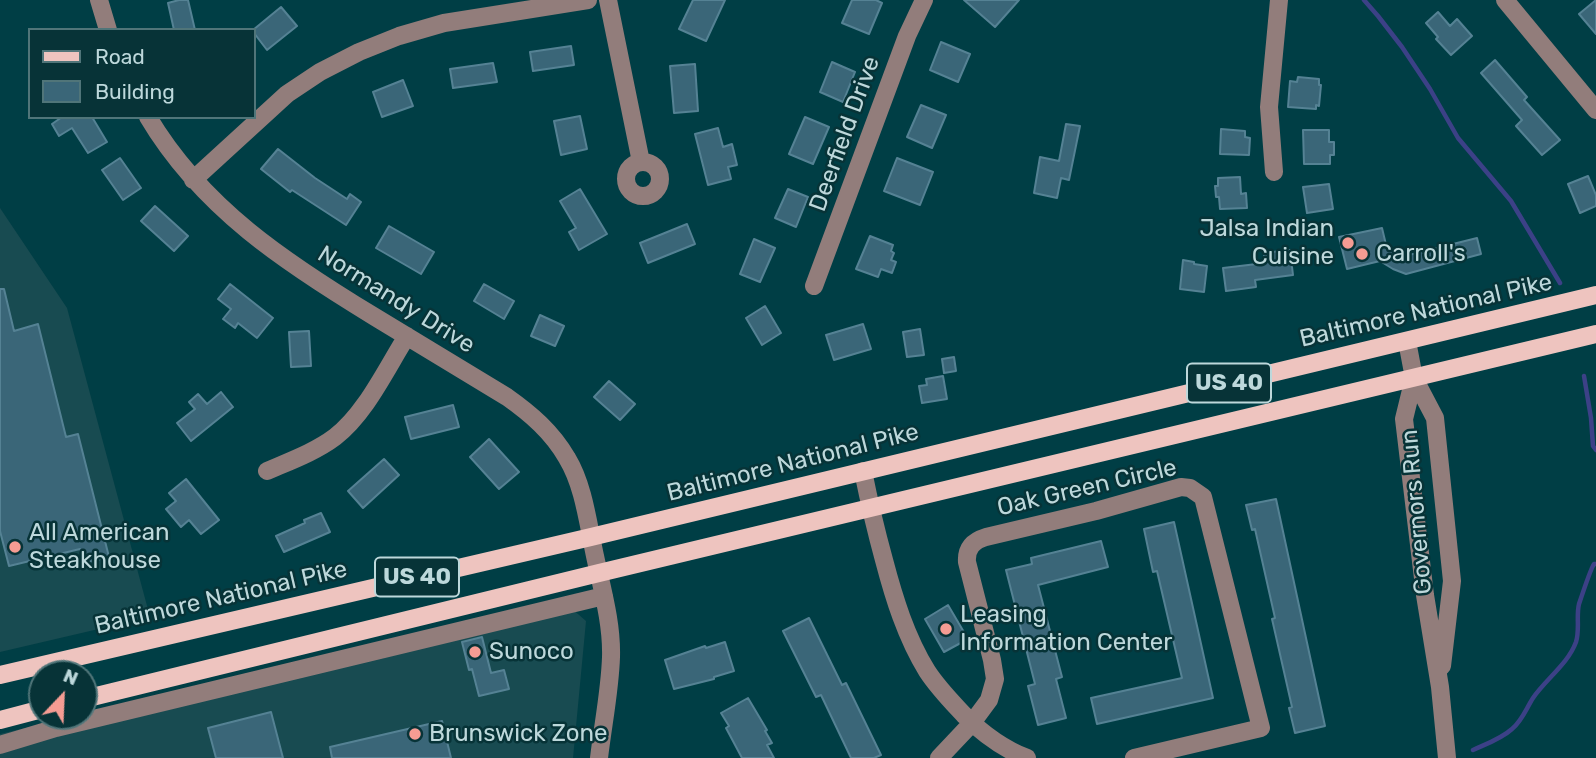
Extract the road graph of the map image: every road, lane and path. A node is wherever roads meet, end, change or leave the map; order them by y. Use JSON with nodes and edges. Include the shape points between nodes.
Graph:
{"nodes":[{"id":1,"x":99,"y":0,"type":"edge"},
{"id":2,"x":588,"y":0,"type":"edge"},
{"id":3,"x":608,"y":0,"type":"edge"},
{"id":4,"x":924,"y":0,"type":"edge"},
{"id":5,"x":1279,"y":0,"type":"edge"},
{"id":6,"x":1505,"y":0,"type":"edge"},
{"id":7,"x":107,"y":28,"type":"edge"},
{"id":8,"x":1596,"y":110,"type":"edge"},
{"id":9,"x":149,"y":119,"type":"edge"},
{"id":10,"x":641,"y":162,"type":"dead end"},
{"id":11,"x":1273,"y":172,"type":"dead end"},
{"id":12,"x":193,"y":180,"type":"junction"},
{"id":13,"x":814,"y":286,"type":"dead end"},
{"id":14,"x":1596,"y":295,"type":"edge"},
{"id":15,"x":1596,"y":334,"type":"edge"},
{"id":16,"x":407,"y":336,"type":"junction"},
{"id":17,"x":1407,"y":341,"type":"junction"},
{"id":18,"x":1414,"y":378,"type":"junction"},
{"id":19,"x":267,"y":471,"type":"dead end"},
{"id":20,"x":863,"y":471,"type":"junction"},
{"id":21,"x":870,"y":508,"type":"junction"},
{"id":22,"x":591,"y":537,"type":"junction"},
{"id":23,"x":599,"y":573,"type":"junction"},
{"id":24,"x":604,"y":596,"type":"junction"},
{"id":25,"x":0,"y":675,"type":"edge"},
{"id":26,"x":1440,"y":687,"type":"junction"},
{"id":27,"x":98,"y":696,"type":"edge"},
{"id":28,"x":28,"y":713,"type":"edge"},
{"id":29,"x":0,"y":720,"type":"edge"},
{"id":30,"x":972,"y":723,"type":"junction"},
{"id":31,"x":0,"y":745,"type":"edge"},
{"id":32,"x":598,"y":758,"type":"edge"},
{"id":33,"x":939,"y":758,"type":"edge"},
{"id":34,"x":1027,"y":758,"type":"edge"},
{"id":35,"x":1134,"y":758,"type":"edge"},
{"id":36,"x":1447,"y":758,"type":"edge"}],
"edges":[{"from":1,"to":7,"type":"street"},
{"from":2,"to":12,"type":"street","via":[[444,23],[359,52],[287,94]]},
{"from":3,"to":10,"type":"street"},
{"from":4,"to":13,"type":"street","name":"Deerfield Drive"},
{"from":5,"to":11,"type":"street","via":[[1269,107]]},
{"from":6,"to":8,"type":"street"},
{"from":9,"to":12,"type":"street","name":"Normandy Drive"},
{"from":12,"to":16,"type":"street","name":"Normandy Drive","via":[[265,244]]},
{"from":14,"to":17,"type":"main road","name":"Baltimore National Pike","number":"US 40"},
{"from":15,"to":18,"type":"main road","number":"US 40"},
{"from":16,"to":19,"type":"street","via":[[348,425],[313,452]]},
{"from":16,"to":22,"type":"street","name":"Normandy Drive","via":[[508,397],[544,426],[569,460]]},
{"from":17,"to":18,"type":"street","name":"Governors Run"},
{"from":17,"to":20,"type":"main road","name":"Baltimore National Pike","number":"US 40"},
{"from":18,"to":21,"type":"main road","number":"US 40"},
{"from":18,"to":26,"type":"street","name":"Governors Run","via":[[1404,419]]},
{"from":18,"to":26,"type":"street","name":"Governors Run","via":[[1435,418],[1452,582]]},
{"from":20,"to":21,"type":"street"},
{"from":20,"to":22,"type":"main road","name":"Baltimore National Pike","number":"US 40"},
{"from":21,"to":23,"type":"main road","number":"US 40"},
{"from":21,"to":30,"type":"street","via":[[912,643],[942,692]]},
{"from":22,"to":23,"type":"street","name":"Normandy Drive"},
{"from":22,"to":25,"type":"main road","name":"Baltimore National Pike","number":"US 40"},
{"from":23,"to":24,"type":"street","name":"Normandy Drive"},
{"from":23,"to":27,"type":"main road","number":"US 40"},
{"from":24,"to":31,"type":"street"},
{"from":24,"to":32,"type":"street","name":"Normandy Drive","via":[[611,655]]},
{"from":26,"to":36,"type":"street","name":"Governors Run"},
{"from":28,"to":29,"type":"main road"},
{"from":30,"to":33,"type":"street"},
{"from":30,"to":34,"type":"street"},
{"from":30,"to":35,"type":"street","name":"Oak Green Circle","via":[[989,700],[995,679],[967,562],[970,546],[986,537],[1190,488],[1203,497],[1261,728]]}]}
